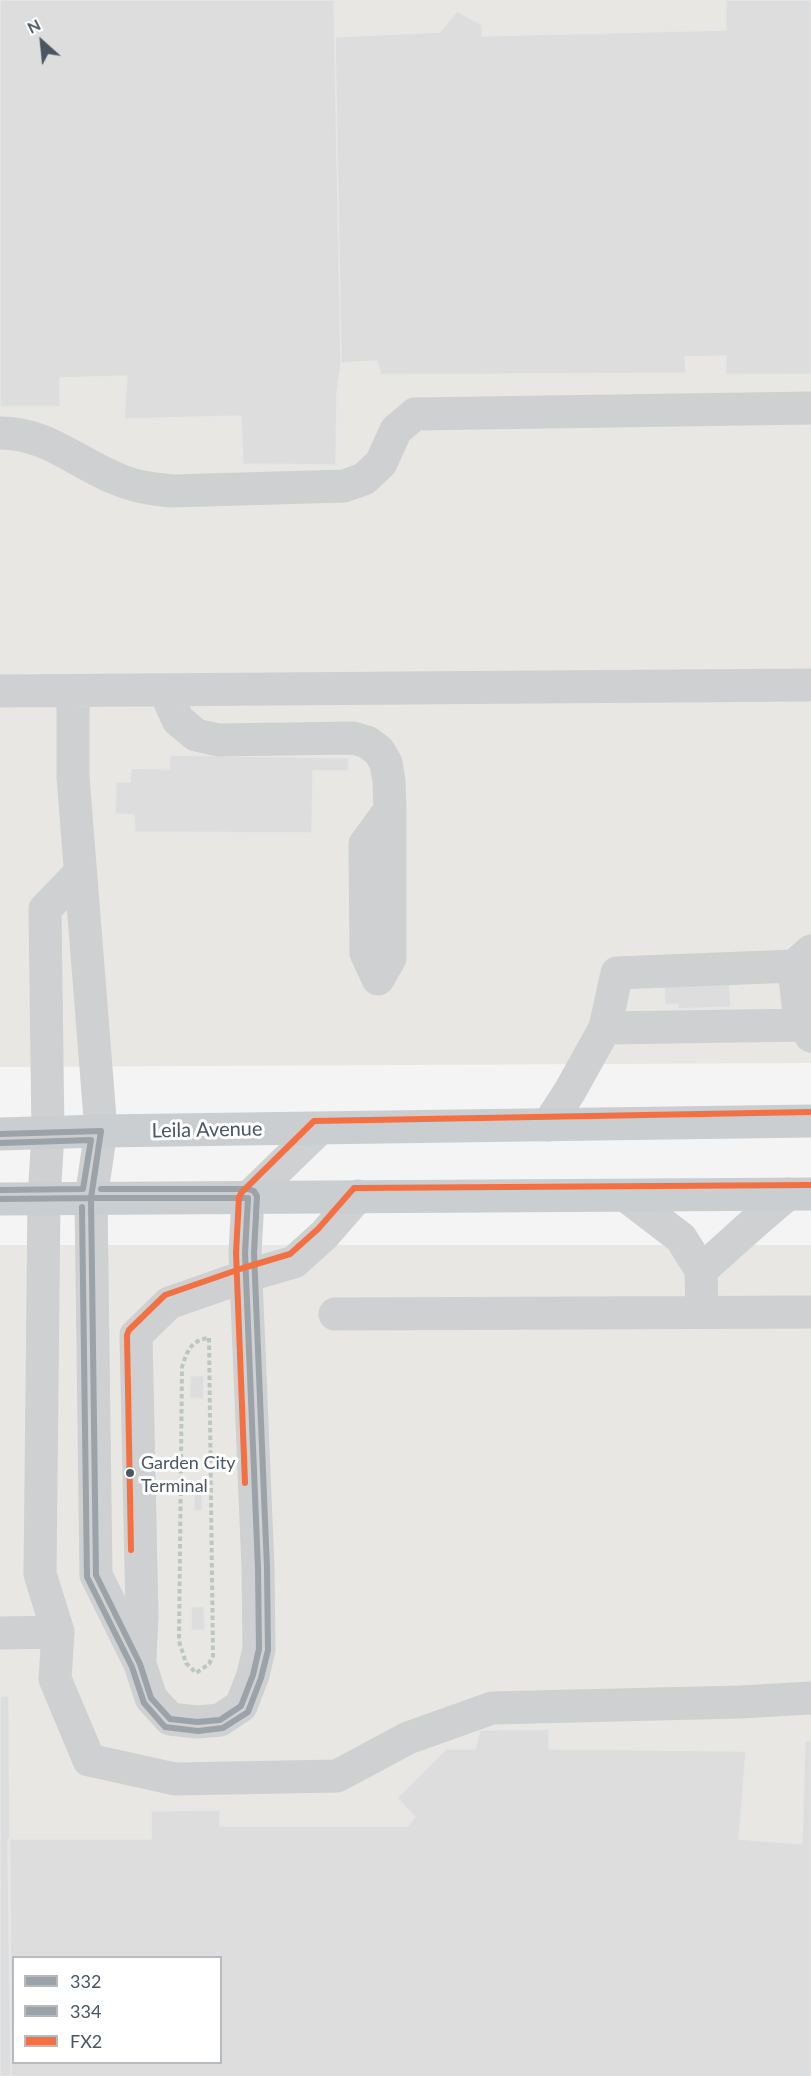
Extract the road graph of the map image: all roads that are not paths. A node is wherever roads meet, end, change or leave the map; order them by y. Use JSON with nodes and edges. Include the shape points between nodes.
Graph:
{"nodes":[{"id":1,"x":811,"y":408,"type":"edge"},
{"id":2,"x":0,"y":433,"type":"edge"},
{"id":3,"x":811,"y":685,"type":"edge"},
{"id":4,"x":168,"y":690,"type":"junction"},
{"id":5,"x":0,"y":691,"type":"edge"},
{"id":6,"x":73,"y":691,"type":"junction"},
{"id":7,"x":79,"y":874,"type":"junction"},
{"id":8,"x":802,"y":958,"type":"edge"},
{"id":9,"x":378,"y":979,"type":"dead end"},
{"id":10,"x":604,"y":1028,"type":"junction"},
{"id":11,"x":808,"y":1030,"type":"edge"},
{"id":12,"x":811,"y":1121,"type":"edge"},
{"id":13,"x":548,"y":1125,"type":"junction"},
{"id":14,"x":319,"y":1128,"type":"junction"},
{"id":15,"x":101,"y":1131,"type":"junction"},
{"id":16,"x":0,"y":1134,"type":"edge"},
{"id":17,"x":48,"y":1134,"type":"junction"},
{"id":18,"x":800,"y":1194,"type":"edge"},
{"id":19,"x":358,"y":1196,"type":"junction"},
{"id":20,"x":626,"y":1196,"type":"junction"},
{"id":21,"x":91,"y":1198,"type":"junction"},
{"id":22,"x":248,"y":1198,"type":"junction"},
{"id":23,"x":0,"y":1199,"type":"edge"},
{"id":24,"x":44,"y":1200,"type":"junction"},
{"id":25,"x":701,"y":1270,"type":"junction"},
{"id":26,"x":246,"y":1276,"type":"junction"},
{"id":27,"x":702,"y":1312,"type":"junction"},
{"id":28,"x":811,"y":1312,"type":"edge"},
{"id":29,"x":335,"y":1314,"type":"dead end"},
{"id":30,"x":57,"y":1632,"type":"junction"},
{"id":31,"x":0,"y":1633,"type":"edge"},
{"id":32,"x":140,"y":1664,"type":"junction"},
{"id":33,"x":811,"y":1698,"type":"edge"}],
"edges":[{"from":1,"to":2,"type":"lane","via":[[415,414],[396,430],[381,463],[364,479],[344,486],[148,489],[117,479],[40,439]]},
{"from":3,"to":4,"type":"lane"},
{"from":4,"to":6,"type":"lane"},
{"from":4,"to":9,"type":"lane","via":[[178,720],[196,735],[218,740],[353,738],[368,742],[379,751],[386,764],[390,810],[365,844],[366,953]]},
{"from":5,"to":6,"type":"lane"},
{"from":6,"to":7,"type":"lane"},
{"from":7,"to":15,"type":"lane"},
{"from":7,"to":17,"type":"lane","via":[[45,909]]},
{"from":8,"to":10,"type":"lane","via":[[617,973]]},
{"from":8,"to":11,"type":"lane","via":[[800,1015]]},
{"from":10,"to":11,"type":"lane"},
{"from":10,"to":13,"type":"lane"},
{"from":12,"to":13,"type":"main road","name":"Leila Avenue"},
{"from":13,"to":14,"type":"main road","name":"Leila Avenue"},
{"from":14,"to":15,"type":"main road","name":"Leila Avenue"},
{"from":14,"to":22,"type":"lane"},
{"from":15,"to":17,"type":"main road","name":"Leila Avenue"},
{"from":15,"to":21,"type":"lane"},
{"from":16,"to":17,"type":"main road","name":"Leila Avenue"},
{"from":17,"to":24,"type":"lane"},
{"from":18,"to":20,"type":"main road"},
{"from":18,"to":25,"type":"lane","via":[[762,1215]]},
{"from":19,"to":20,"type":"main road"},
{"from":19,"to":22,"type":"main road"},
{"from":19,"to":26,"type":"lane","via":[[294,1262]]},
{"from":20,"to":25,"type":"lane","via":[[681,1238]]},
{"from":21,"to":22,"type":"main road"},
{"from":21,"to":24,"type":"main road"},
{"from":21,"to":32,"type":"lane","via":[[96,1575]]},
{"from":22,"to":26,"type":"lane"},
{"from":23,"to":24,"type":"main road"},
{"from":24,"to":30,"type":"lane","via":[[40,1574]]},
{"from":25,"to":27,"type":"lane"},
{"from":26,"to":32,"type":"lane","via":[[169,1303],[136,1335]]},
{"from":26,"to":32,"type":"lane","via":[[258,1568],[259,1649],[254,1676],[241,1706],[220,1720],[188,1721],[170,1719],[151,1698]]},
{"from":27,"to":28,"type":"lane"},
{"from":27,"to":29,"type":"lane"},
{"from":30,"to":31,"type":"lane"},
{"from":30,"to":33,"type":"lane","via":[[55,1679],[89,1760],[175,1779],[337,1776],[408,1738],[492,1708]]}]}
